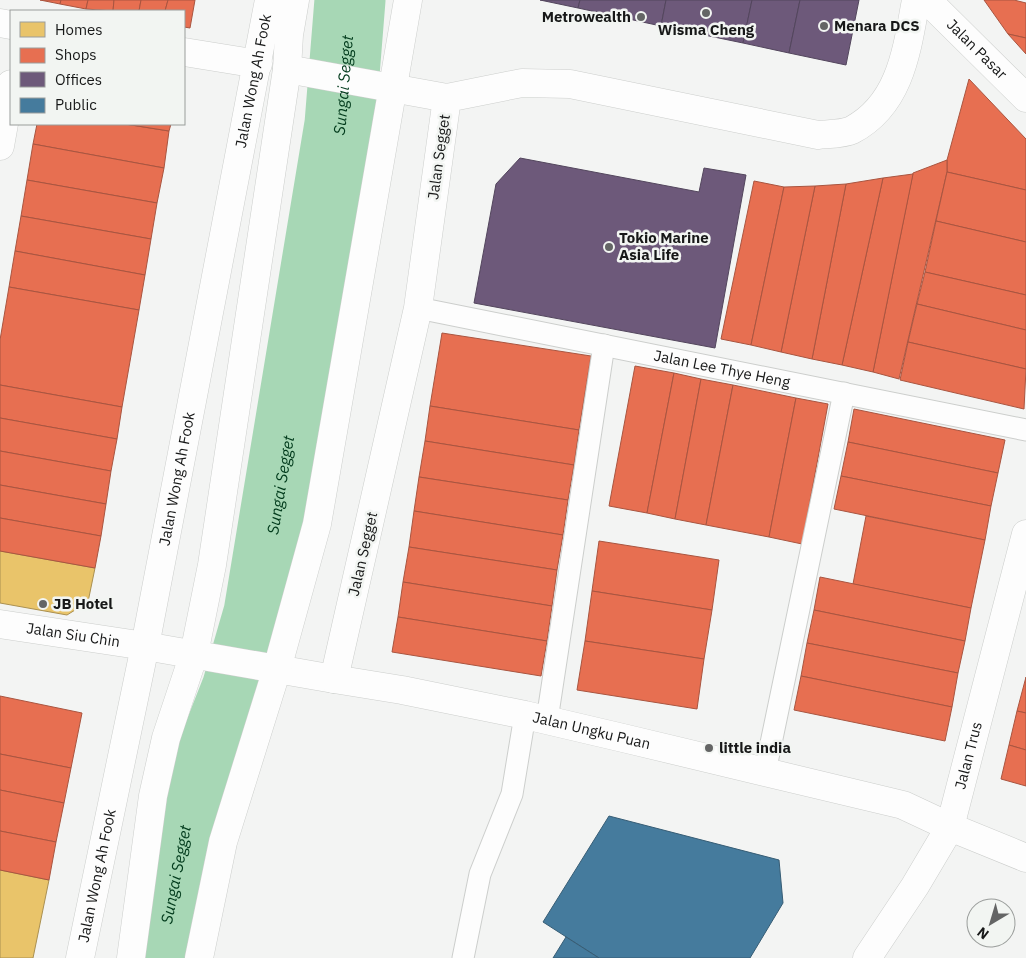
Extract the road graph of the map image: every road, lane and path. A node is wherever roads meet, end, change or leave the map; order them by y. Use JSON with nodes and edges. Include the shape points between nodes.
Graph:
{"nodes":[{"id":1,"x":269,"y":0,"type":"edge"},
{"id":2,"x":295,"y":0,"type":"edge"},
{"id":3,"x":408,"y":0,"type":"edge"},
{"id":4,"x":916,"y":0,"type":"edge"},
{"id":5,"x":927,"y":0,"type":"edge"},
{"id":6,"x":185,"y":52,"type":"edge"},
{"id":7,"x":258,"y":64,"type":"junction"},
{"id":8,"x":287,"y":70,"type":"junction"},
{"id":9,"x":385,"y":86,"type":"junction"},
{"id":10,"x":10,"y":90,"type":"edge"},
{"id":11,"x":447,"y":98,"type":"junction"},
{"id":12,"x":1026,"y":98,"type":"edge"},
{"id":13,"x":0,"y":146,"type":"edge"},
{"id":14,"x":418,"y":308,"type":"junction"},
{"id":15,"x":604,"y":346,"type":"junction"},
{"id":16,"x":844,"y":393,"type":"junction"},
{"id":17,"x":1026,"y":430,"type":"edge"},
{"id":18,"x":1026,"y":534,"type":"edge"},
{"id":19,"x":0,"y":624,"type":"edge"},
{"id":20,"x":145,"y":646,"type":"junction"},
{"id":21,"x":197,"y":655,"type":"junction"},
{"id":22,"x":274,"y":668,"type":"junction"},
{"id":23,"x":334,"y":679,"type":"junction"},
{"id":24,"x":536,"y":717,"type":"junction"},
{"id":25,"x":765,"y":772,"type":"junction"},
{"id":26,"x":950,"y":827,"type":"junction"},
{"id":27,"x":1026,"y":858,"type":"edge"},
{"id":28,"x":80,"y":958,"type":"edge"},
{"id":29,"x":131,"y":958,"type":"edge"},
{"id":30,"x":199,"y":958,"type":"edge"},
{"id":31,"x":462,"y":958,"type":"edge"},
{"id":32,"x":866,"y":958,"type":"edge"}],
"edges":[{"from":1,"to":7,"type":"street","name":"Jalan Wong Ah Fook"},
{"from":2,"to":8,"type":"street"},
{"from":3,"to":9,"type":"street"},
{"from":4,"to":11,"type":"street","name":"Jalan Segget","via":[[905,60],[882,108],[851,130],[818,135],[570,84],[522,83]]},
{"from":5,"to":12,"type":"street","name":"Jalan Pasar"},
{"from":6,"to":7,"type":"street"},
{"from":7,"to":20,"type":"street","name":"Jalan Wong Ah Fook"},
{"from":8,"to":9,"type":"street"},
{"from":8,"to":21,"type":"street"},
{"from":9,"to":11,"type":"street"},
{"from":9,"to":22,"type":"street","via":[[317,524]]},
{"from":10,"to":13,"type":"street"},
{"from":11,"to":14,"type":"street","name":"Jalan Segget"},
{"from":14,"to":15,"type":"lane","name":"Jalan Lee Thye Heng"},
{"from":14,"to":23,"type":"street","name":"Jalan Segget"},
{"from":15,"to":16,"type":"lane","name":"Jalan Lee Thye Heng"},
{"from":15,"to":24,"type":"lane"},
{"from":16,"to":17,"type":"lane","name":"Jalan Lee Thye Heng"},
{"from":16,"to":25,"type":"lane"},
{"from":18,"to":26,"type":"street","name":"Jalan Trus"},
{"from":19,"to":20,"type":"street","name":"Jalan Siu Chin"},
{"from":20,"to":21,"type":"street","name":"Jalan Ungku Puan"},
{"from":20,"to":28,"type":"street","name":"Jalan Wong Ah Fook"},
{"from":21,"to":22,"type":"street","name":"Jalan Ungku Puan"},
{"from":21,"to":29,"type":"street","via":[[166,738],[153,796]]},
{"from":22,"to":23,"type":"street","name":"Jalan Ungku Puan"},
{"from":22,"to":30,"type":"street","via":[[223,842]]},
{"from":23,"to":24,"type":"street","name":"Jalan Ungku Puan"},
{"from":24,"to":25,"type":"street","name":"Jalan Ungku Puan"},
{"from":24,"to":31,"type":"lane","via":[[512,794],[480,874]]},
{"from":25,"to":26,"type":"street","name":"Jalan Ungku Puan","via":[[903,805]]},
{"from":26,"to":27,"type":"street","name":"Jalan Ungku Puan"},
{"from":26,"to":32,"type":"street","name":"Jalan Trus"}]}
